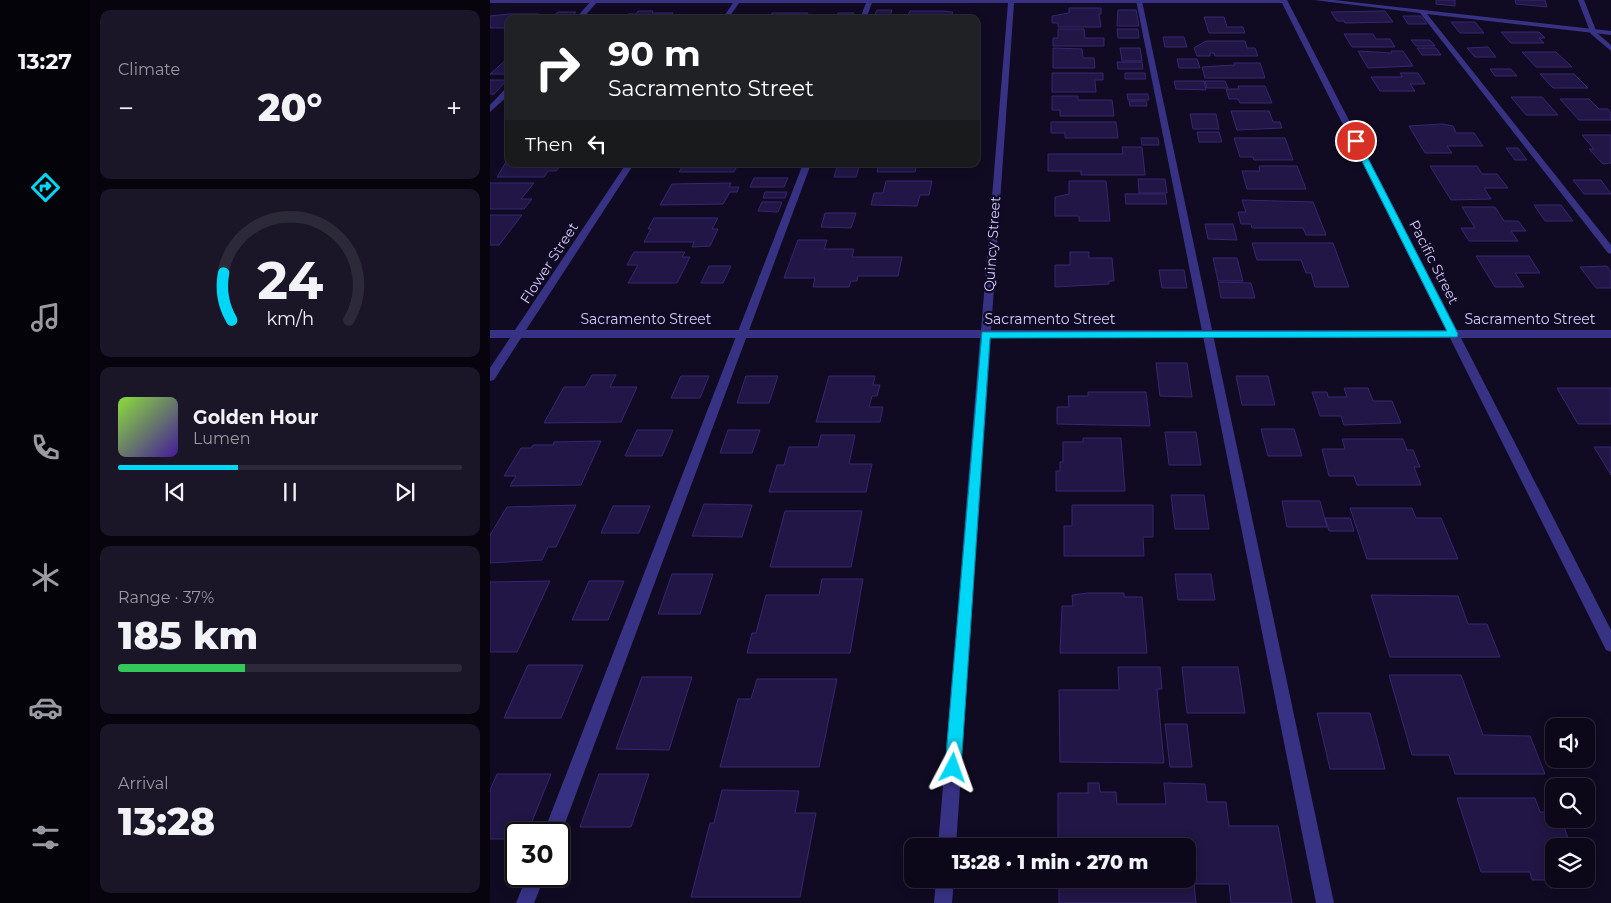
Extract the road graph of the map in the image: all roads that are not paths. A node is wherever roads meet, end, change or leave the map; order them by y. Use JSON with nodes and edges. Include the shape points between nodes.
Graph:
{"nodes":[{"id":1,"x":595,"y":0,"type":"edge"},
{"id":2,"x":737,"y":0,"type":"edge"},
{"id":3,"x":870,"y":0,"type":"edge"},
{"id":4,"x":1011,"y":0,"type":"edge"},
{"id":5,"x":1284,"y":0,"type":"edge"},
{"id":6,"x":1317,"y":0,"type":"edge"},
{"id":7,"x":1581,"y":0,"type":"edge"},
{"id":8,"x":490,"y":1,"type":"edge"},
{"id":9,"x":1139,"y":1,"type":"edge"},
{"id":10,"x":1422,"y":12,"type":"junction"},
{"id":11,"x":582,"y":15,"type":"edge"},
{"id":12,"x":728,"y":15,"type":"edge"},
{"id":13,"x":864,"y":15,"type":"edge"},
{"id":14,"x":1593,"y":31,"type":"junction"},
{"id":15,"x":1611,"y":33,"type":"edge"},
{"id":16,"x":1611,"y":49,"type":"edge"},
{"id":17,"x":505,"y":94,"type":"edge"},
{"id":18,"x":490,"y":110,"type":"edge"},
{"id":19,"x":628,"y":167,"type":"edge"},
{"id":20,"x":806,"y":167,"type":"edge"},
{"id":21,"x":1611,"y":250,"type":"edge"},
{"id":22,"x":490,"y":334,"type":"edge"},
{"id":23,"x":518,"y":334,"type":"junction"},
{"id":24,"x":742,"y":334,"type":"junction"},
{"id":25,"x":986,"y":334,"type":"junction"},
{"id":26,"x":1207,"y":334,"type":"junction"},
{"id":27,"x":1453,"y":334,"type":"junction"},
{"id":28,"x":1611,"y":334,"type":"edge"},
{"id":29,"x":490,"y":377,"type":"edge"},
{"id":30,"x":1611,"y":645,"type":"edge"},
{"id":31,"x":557,"y":822,"type":"edge"},
{"id":32,"x":948,"y":838,"type":"edge"},
{"id":33,"x":532,"y":887,"type":"edge"},
{"id":34,"x":944,"y":888,"type":"edge"},
{"id":35,"x":526,"y":903,"type":"edge"},
{"id":36,"x":943,"y":903,"type":"edge"},
{"id":37,"x":1325,"y":903,"type":"edge"}],
"edges":[{"from":1,"to":2,"type":"street"},
{"from":1,"to":8,"type":"street"},
{"from":1,"to":11,"type":"street"},
{"from":2,"to":3,"type":"street"},
{"from":2,"to":12,"type":"street"},
{"from":3,"to":4,"type":"street"},
{"from":3,"to":13,"type":"street"},
{"from":4,"to":9,"type":"street"},
{"from":4,"to":25,"type":"street","name":"Quincy Street"},
{"from":5,"to":9,"type":"street"},
{"from":5,"to":27,"type":"street","name":"Pacific Street"},
{"from":6,"to":10,"type":"street"},
{"from":7,"to":14,"type":"street"},
{"from":9,"to":26,"type":"street"},
{"from":10,"to":14,"type":"street"},
{"from":10,"to":21,"type":"street"},
{"from":14,"to":15,"type":"street"},
{"from":14,"to":16,"type":"street"},
{"from":17,"to":18,"type":"street"},
{"from":19,"to":23,"type":"street","name":"Flower Street"},
{"from":20,"to":24,"type":"street"},
{"from":22,"to":23,"type":"street","name":"Sacramento Street"},
{"from":23,"to":24,"type":"street","name":"Sacramento Street"},
{"from":23,"to":29,"type":"street","name":"Flower Street"},
{"from":24,"to":25,"type":"street","name":"Sacramento Street"},
{"from":24,"to":31,"type":"street"},
{"from":25,"to":26,"type":"street","name":"Sacramento Street"},
{"from":25,"to":32,"type":"street","name":"Quincy Street"},
{"from":26,"to":27,"type":"street","name":"Sacramento Street"},
{"from":26,"to":37,"type":"street"},
{"from":27,"to":28,"type":"street","name":"Sacramento Street"},
{"from":27,"to":30,"type":"street","name":"Pacific Street"},
{"from":33,"to":35,"type":"street"},
{"from":34,"to":36,"type":"street"}]}
